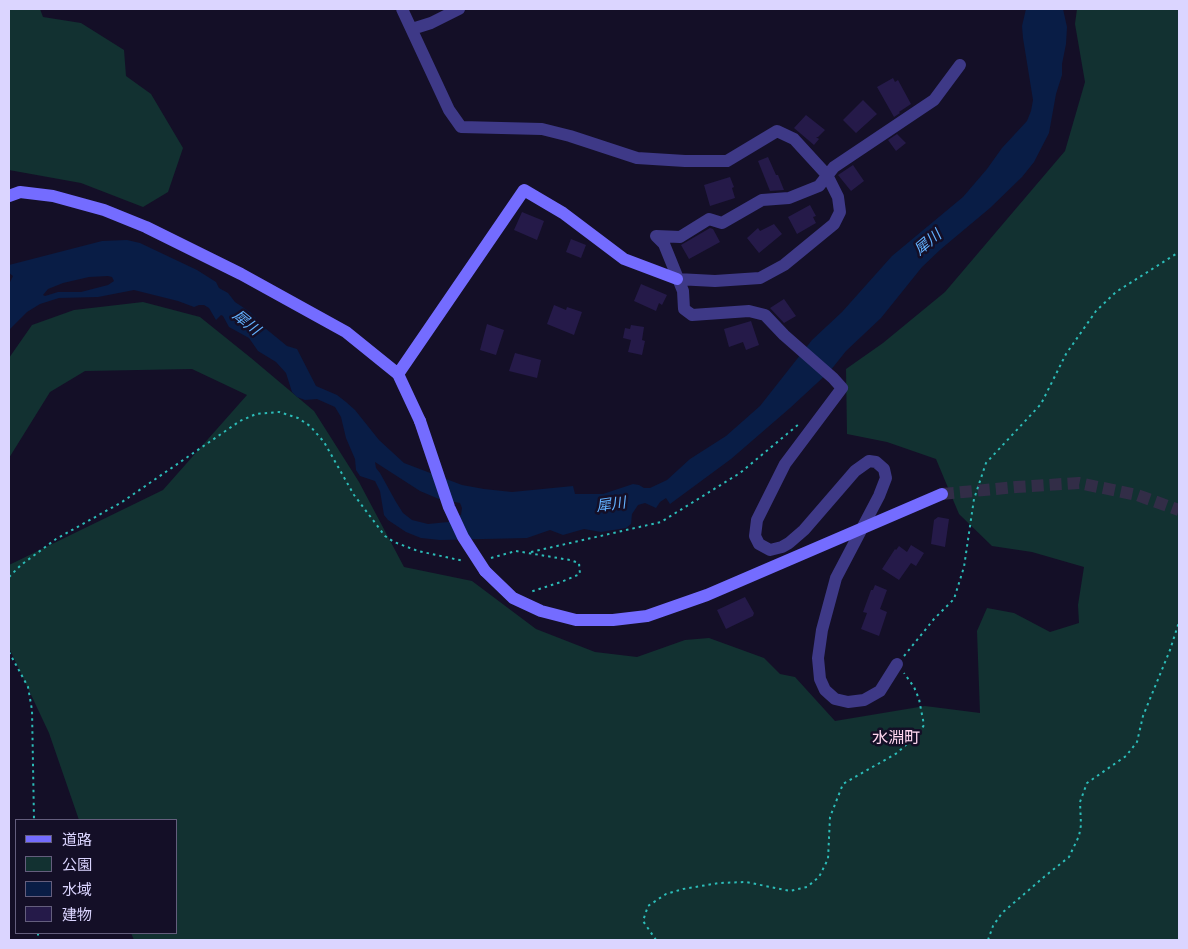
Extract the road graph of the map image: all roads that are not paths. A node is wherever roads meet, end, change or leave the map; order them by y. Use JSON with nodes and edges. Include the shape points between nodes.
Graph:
{"nodes":[{"id":1,"x":402,"y":9,"type":"edge"},
{"id":2,"x":459,"y":9,"type":"edge"},
{"id":3,"x":412,"y":29,"type":"junction"},
{"id":4,"x":960,"y":65,"type":"dead end"},
{"id":5,"x":827,"y":175,"type":"junction"},
{"id":6,"x":9,"y":196,"type":"edge"},
{"id":7,"x":677,"y":279,"type":"junction"},
{"id":8,"x":398,"y":374,"type":"junction"},
{"id":9,"x":942,"y":494,"type":"tunnel mouth"},
{"id":10,"x":861,"y":529,"type":"junction"},
{"id":11,"x":897,"y":664,"type":"road end"}],
"edges":[{"from":1,"to":3,"type":"street"},
{"from":2,"to":3,"type":"street"},
{"from":3,"to":5,"type":"street","via":[[461,127],[542,130],[637,158],[685,162],[726,161],[777,131],[794,139]]},
{"from":4,"to":5,"type":"street","via":[[934,100],[834,167]]},
{"from":5,"to":7,"type":"street","via":[[838,197],[840,212],[834,224],[784,265],[760,278]]},
{"from":5,"to":7,"type":"street","via":[[819,186],[789,198],[762,200],[722,223],[709,220],[680,237],[656,236],[664,244]]},
{"from":6,"to":8,"type":"street","via":[[20,192],[53,196],[104,210],[146,227],[241,274],[346,332]]},
{"from":7,"to":8,"type":"street","via":[[624,259],[563,213],[524,190]]},
{"from":7,"to":10,"type":"street","via":[[683,291],[684,309],[692,315],[749,311],[765,315],[842,388],[785,464],[757,520],[755,536],[759,544],[770,550],[789,544],[855,471],[869,461],[876,462],[884,468],[886,478]]},
{"from":8,"to":10,"type":"street","bridge":true,"via":[[420,421],[449,507],[464,537],[485,571],[513,598],[542,611],[576,620],[647,616],[707,595]]},
{"from":9,"to":10,"type":"street"},
{"from":10,"to":11,"type":"street","via":[[836,578],[822,630],[818,658],[820,679],[825,690],[835,699],[848,702],[864,700],[880,691]]}]}
